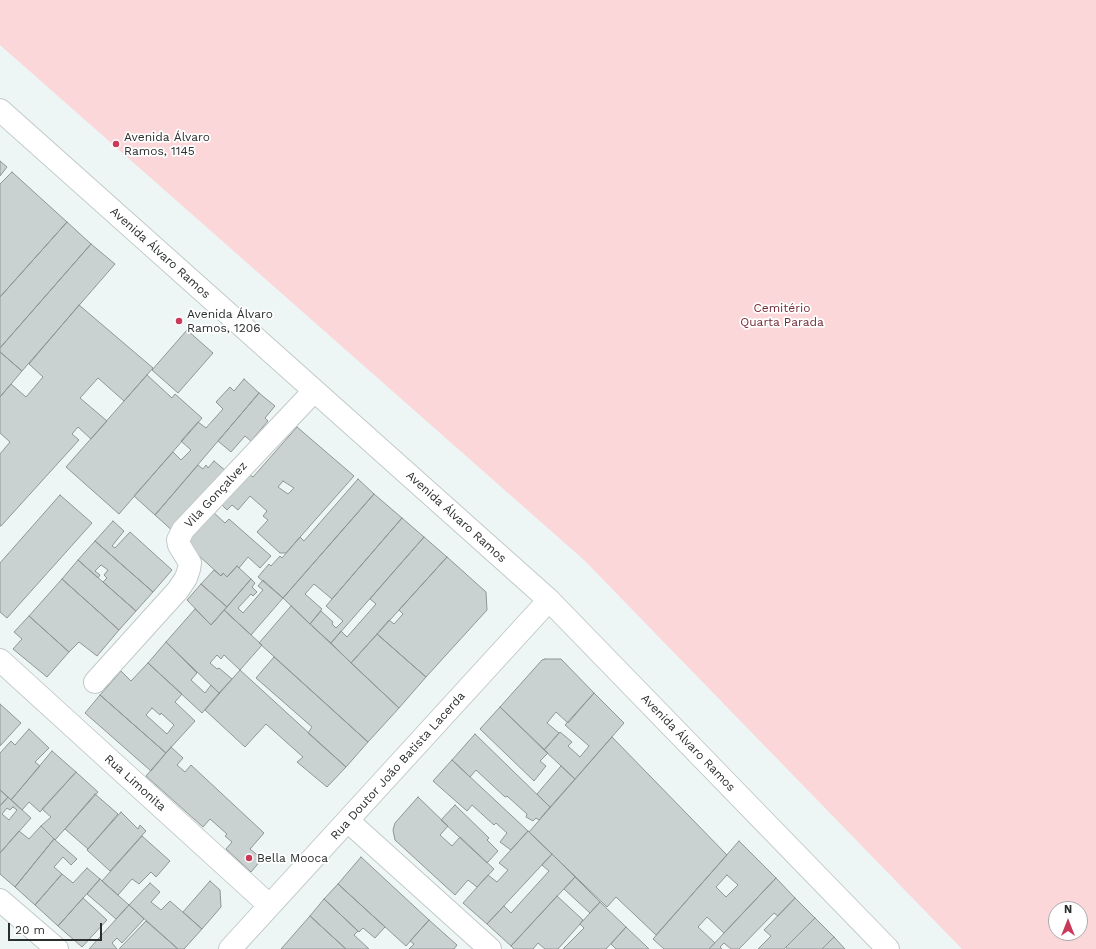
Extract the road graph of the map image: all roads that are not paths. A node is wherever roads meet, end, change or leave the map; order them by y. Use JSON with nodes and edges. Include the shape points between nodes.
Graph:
{"nodes":[{"id":1,"x":0,"y":110,"type":"edge"},
{"id":2,"x":314,"y":391,"type":"junction"},
{"id":3,"x":549,"y":600,"type":"junction"},
{"id":4,"x":0,"y":660,"type":"edge"},
{"id":5,"x":95,"y":682,"type":"dead end"},
{"id":6,"x":348,"y":821,"type":"junction"},
{"id":7,"x":0,"y":900,"type":"edge"},
{"id":8,"x":269,"y":905,"type":"junction"},
{"id":9,"x":57,"y":949,"type":"edge"},
{"id":10,"x":230,"y":949,"type":"edge"},
{"id":11,"x":490,"y":949,"type":"edge"},
{"id":12,"x":888,"y":949,"type":"edge"}],
"edges":[{"from":1,"to":2,"type":"street","name":"Avenida Álvaro Ramos"},
{"from":2,"to":3,"type":"street","name":"Avenida Álvaro Ramos"},
{"from":2,"to":5,"type":"street","name":"Vila Gonçalvez","via":[[183,530],[178,540],[190,563],[186,578]]},
{"from":3,"to":6,"type":"street","name":"Rua Doutor João Batista Lacerda"},
{"from":3,"to":12,"type":"street","name":"Avenida Álvaro Ramos"},
{"from":4,"to":8,"type":"street","name":"Rua Limonita"},
{"from":6,"to":8,"type":"street","name":"Rua Doutor João Batista Lacerda"},
{"from":6,"to":11,"type":"street"},
{"from":7,"to":9,"type":"street"},
{"from":8,"to":10,"type":"street","name":"Rua Doutor João Batista Lacerda"}]}
